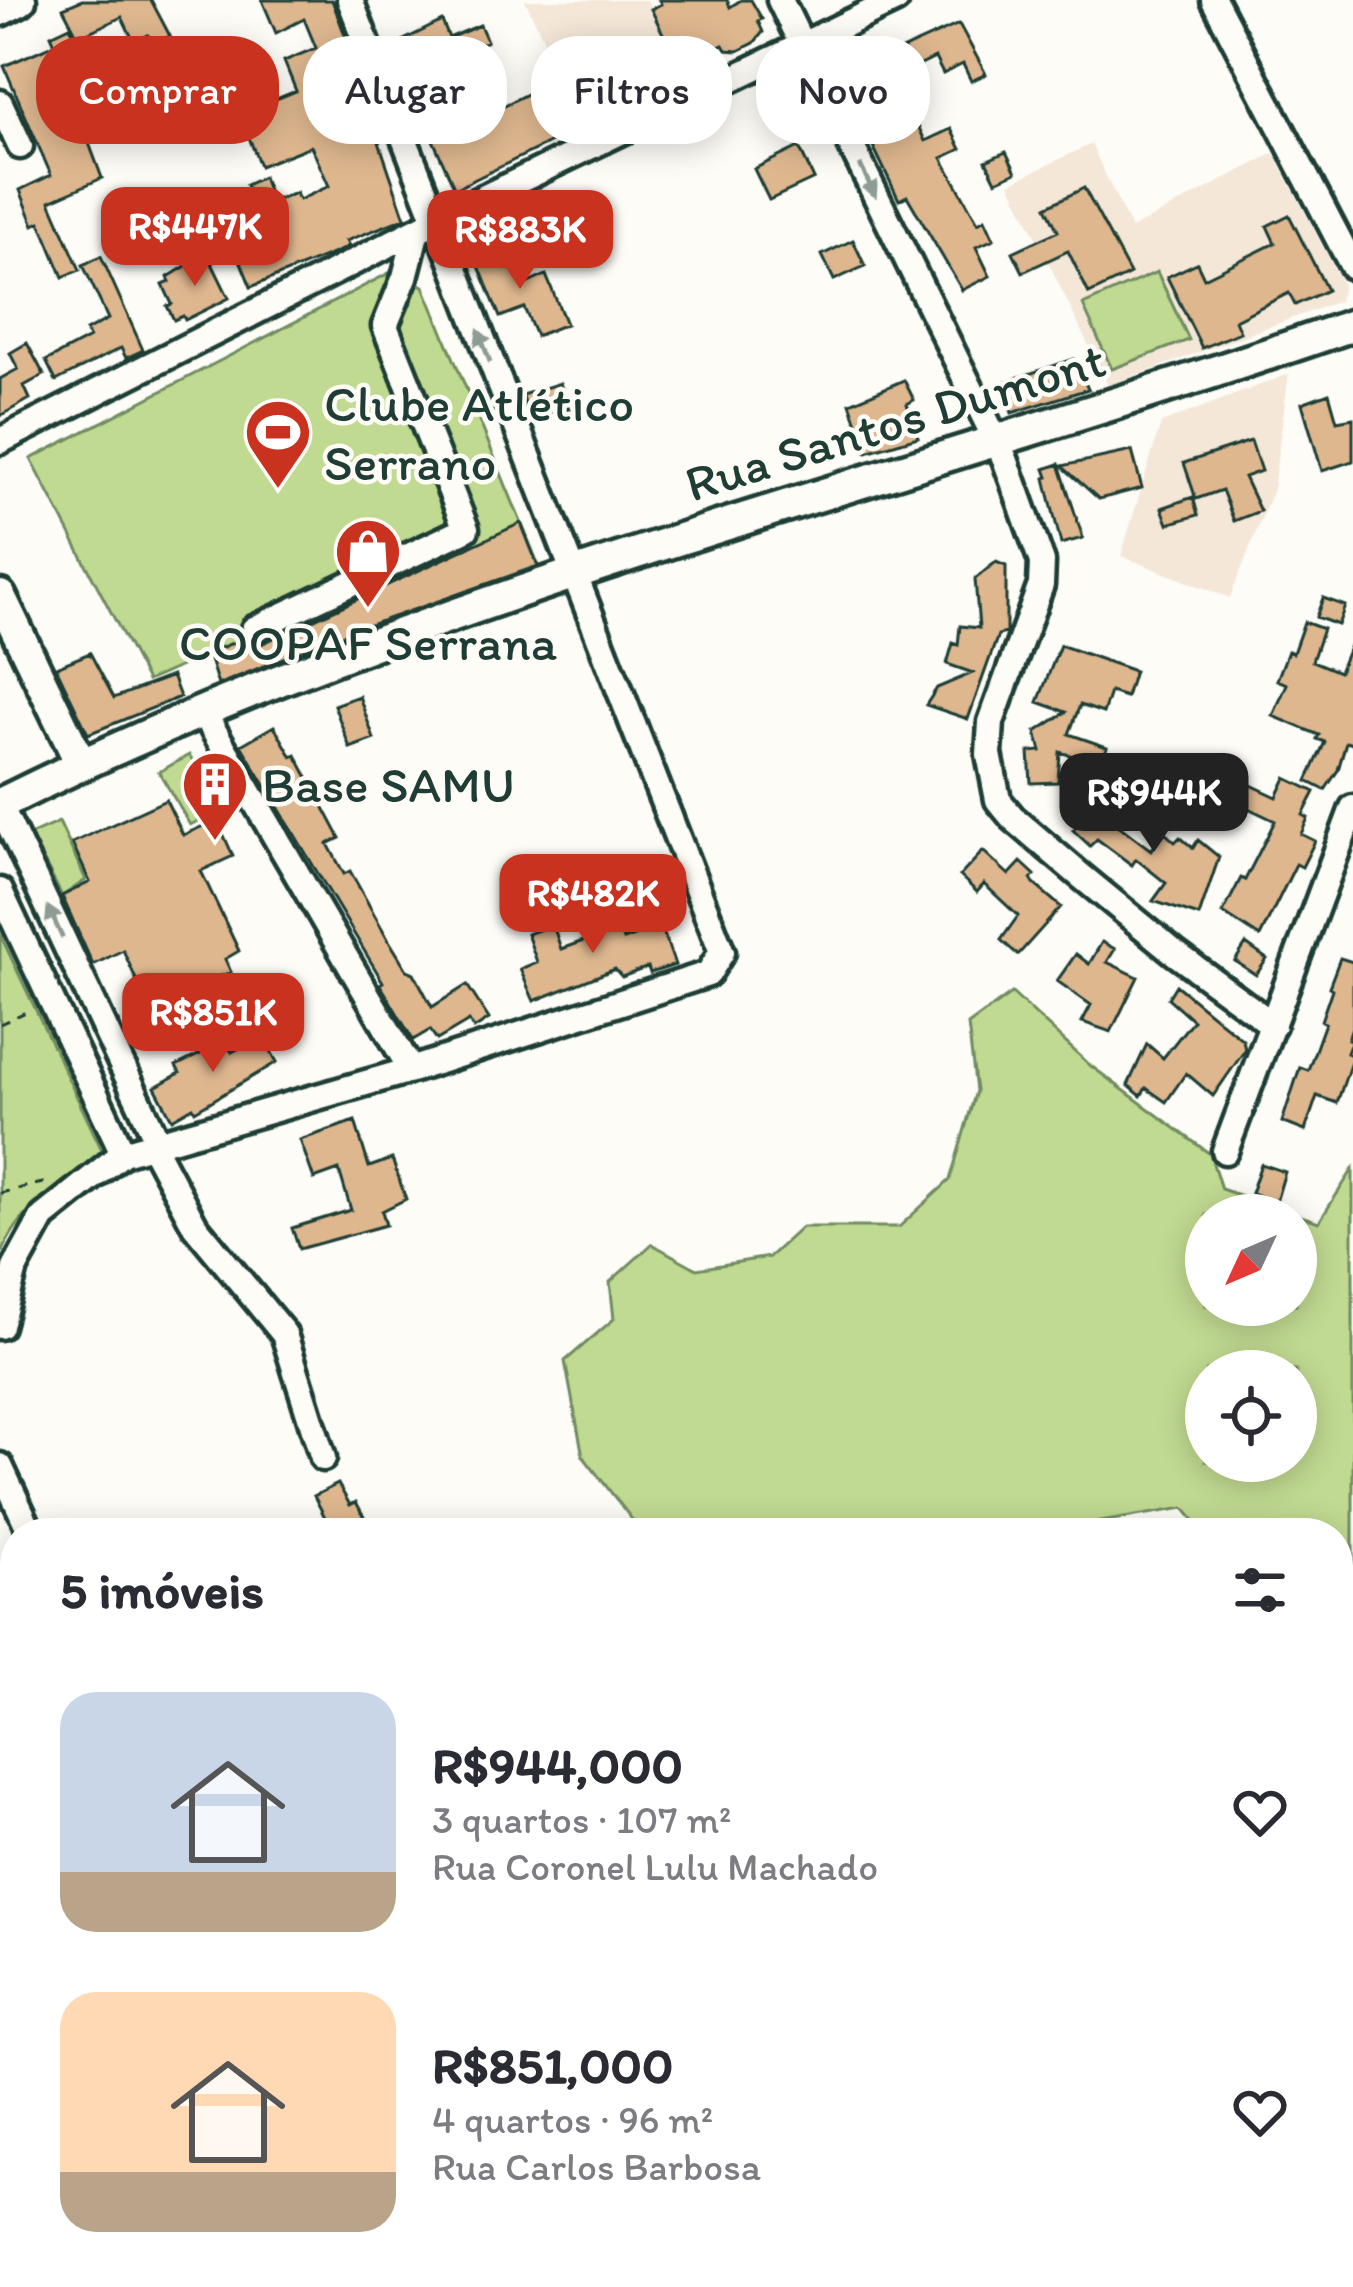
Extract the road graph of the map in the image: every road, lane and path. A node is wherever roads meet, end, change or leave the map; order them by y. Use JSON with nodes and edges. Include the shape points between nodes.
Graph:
{"nodes":[{"id":1,"x":20,"y":0,"type":"edge"},
{"id":2,"x":350,"y":0,"type":"edge"},
{"id":3,"x":780,"y":0,"type":"edge"},
{"id":4,"x":896,"y":0,"type":"edge"},
{"id":5,"x":1214,"y":0,"type":"edge"},
{"id":6,"x":0,"y":10,"type":"edge"},
{"id":7,"x":797,"y":36,"type":"edge"},
{"id":8,"x":818,"y":36,"type":"edge"},
{"id":9,"x":756,"y":66,"type":"edge"},
{"id":10,"x":0,"y":103,"type":"edge"},
{"id":11,"x":850,"y":144,"type":"edge"},
{"id":12,"x":20,"y":146,"type":"dead end"},
{"id":13,"x":426,"y":225,"type":"junction"},
{"id":14,"x":1353,"y":267,"type":"edge"},
{"id":15,"x":1353,"y":325,"type":"edge"},
{"id":16,"x":996,"y":440,"type":"junction"},
{"id":17,"x":0,"y":441,"type":"edge"},
{"id":18,"x":572,"y":572,"type":"junction"},
{"id":19,"x":0,"y":596,"type":"edge"},
{"id":20,"x":254,"y":629,"type":"dead end"},
{"id":21,"x":203,"y":712,"type":"junction"},
{"id":22,"x":81,"y":764,"type":"junction"},
{"id":23,"x":0,"y":804,"type":"edge"},
{"id":24,"x":1353,"y":808,"type":"edge"},
{"id":25,"x":0,"y":891,"type":"edge"},
{"id":26,"x":47,"y":992,"type":"junction"},
{"id":27,"x":0,"y":1024,"type":"edge"},
{"id":28,"x":1273,"y":1025,"type":"junction"},
{"id":29,"x":411,"y":1070,"type":"junction"},
{"id":30,"x":155,"y":1143,"type":"junction"},
{"id":31,"x":1225,"y":1151,"type":"dead end"},
{"id":32,"x":124,"y":1153,"type":"junction"},
{"id":33,"x":0,"y":1326,"type":"edge"},
{"id":34,"x":323,"y":1458,"type":"dead end"},
{"id":35,"x":0,"y":1466,"type":"edge"},
{"id":36,"x":24,"y":1518,"type":"edge"}],
"edges":[{"from":1,"to":6,"type":"main road"},
{"from":2,"to":13,"type":"street"},
{"from":3,"to":7,"type":"street"},
{"from":4,"to":8,"type":"street"},
{"from":5,"to":14,"type":"street"},
{"from":9,"to":13,"type":"street"},
{"from":10,"to":12,"type":"street"},
{"from":11,"to":16,"type":"street","one_way":true},
{"from":13,"to":17,"type":"street"},
{"from":18,"to":13,"type":"street","one_way":true},
{"from":13,"to":20,"type":"street","via":[[385,326],[466,529]]},
{"from":15,"to":16,"type":"main road","name":"Rua Santos Dumont"},
{"from":16,"to":18,"type":"main road","name":"Rua Santos Dumont"},
{"from":16,"to":28,"type":"street","via":[[1042,562],[1041,585],[991,722],[998,800],[1096,889]]},
{"from":18,"to":21,"type":"main road","name":"Rua Santos Dumont"},
{"from":18,"to":29,"type":"street","via":[[722,952],[708,974]]},
{"from":19,"to":22,"type":"main road"},
{"from":21,"to":22,"type":"main road","name":"Rua Santos Dumont"},
{"from":21,"to":29,"type":"street"},
{"from":22,"to":23,"type":"main road","name":"Rua Santos Dumont"},
{"from":30,"to":23,"type":"street","one_way":true},
{"from":24,"to":28,"type":"street"},
{"from":25,"to":26,"type":"street"},
{"from":26,"to":27,"type":"path","via":[[34,1009]]},
{"from":26,"to":32,"type":"street"},
{"from":28,"to":31,"type":"street"},
{"from":29,"to":30,"type":"street"},
{"from":30,"to":32,"type":"street"},
{"from":30,"to":34,"type":"street","via":[[195,1226],[284,1334]]},
{"from":32,"to":33,"type":"street","via":[[43,1217],[15,1268]]},
{"from":35,"to":36,"type":"street"}]}
